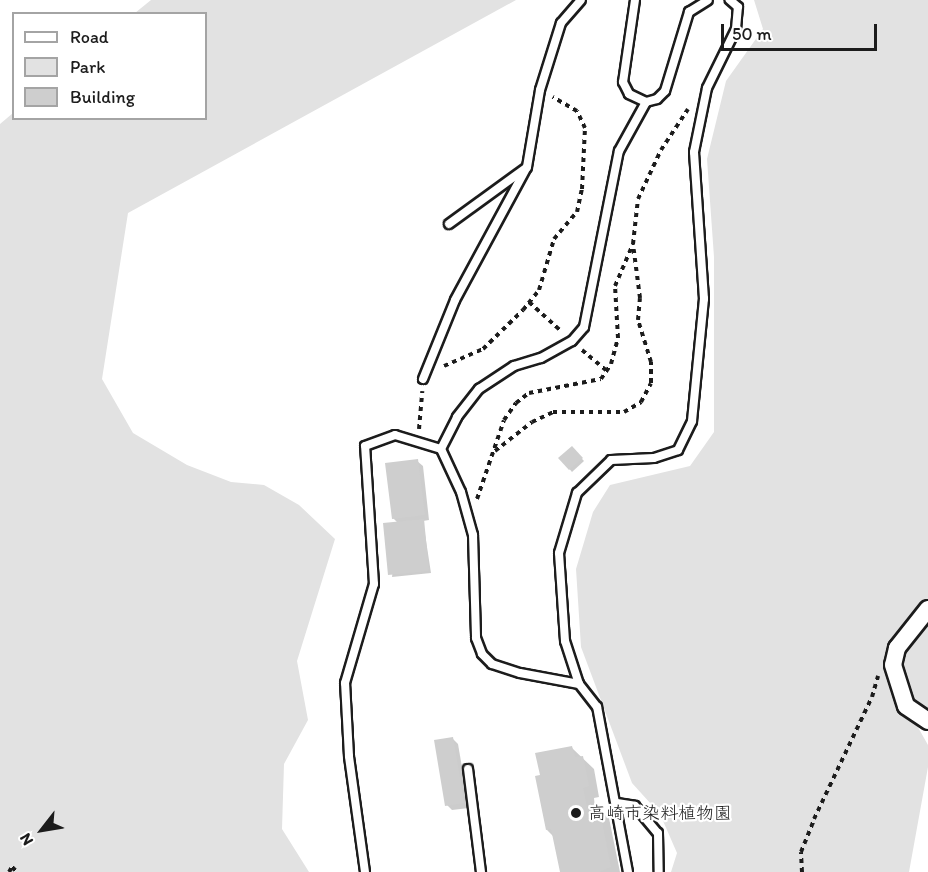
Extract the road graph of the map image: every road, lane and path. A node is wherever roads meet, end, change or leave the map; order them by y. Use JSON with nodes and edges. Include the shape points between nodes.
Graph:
{"nodes":[{"id":1,"x":581,"y":0,"type":"edge"},
{"id":2,"x":635,"y":0,"type":"edge"},
{"id":3,"x":708,"y":0,"type":"edge"},
{"id":4,"x":730,"y":0,"type":"edge"},
{"id":5,"x":540,"y":90,"type":"junction"},
{"id":6,"x":704,"y":101,"type":"junction"},
{"id":7,"x":646,"y":102,"type":"junction"},
{"id":8,"x":528,"y":167,"type":"junction"},
{"id":9,"x":449,"y":224,"type":"dead end"},
{"id":10,"x":633,"y":244,"type":"junction"},
{"id":11,"x":529,"y":302,"type":"junction"},
{"id":12,"x":572,"y":341,"type":"junction"},
{"id":13,"x":426,"y":369,"type":"junction"},
{"id":14,"x":607,"y":371,"type":"junction"},
{"id":15,"x":423,"y":379,"type":"joint"},
{"id":16,"x":418,"y":440,"type":"junction"},
{"id":17,"x":441,"y":449,"type":"junction"},
{"id":18,"x":495,"y":452,"type":"junction"},
{"id":19,"x":468,"y":515,"type":"junction"},
{"id":20,"x":928,"y":609,"type":"edge"},
{"id":21,"x":896,"y":656,"type":"junction"},
{"id":22,"x":579,"y":684,"type":"junction"},
{"id":23,"x":928,"y":722,"type":"edge"},
{"id":24,"x":468,"y":769,"type":"dead end"},
{"id":25,"x":617,"y":803,"type":"junction"},
{"id":26,"x":9,"y":872,"type":"edge"},
{"id":27,"x":17,"y":872,"type":"edge"},
{"id":28,"x":365,"y":872,"type":"edge"},
{"id":29,"x":481,"y":872,"type":"edge"},
{"id":30,"x":628,"y":872,"type":"edge"},
{"id":31,"x":659,"y":872,"type":"edge"},
{"id":32,"x":802,"y":872,"type":"edge"}],
"edges":[{"from":1,"to":5,"type":"lane","via":[[561,22]]},
{"from":2,"to":7,"type":"lane","via":[[623,82],[629,94]]},
{"from":3,"to":7,"type":"lane","via":[[689,12],[665,91]]},
{"from":4,"to":6,"type":"lane","via":[[738,7],[736,29]]},
{"from":5,"to":8,"type":"lane"},
{"from":5,"to":11,"type":"path","via":[[577,111],[585,128],[582,189],[577,212],[554,239],[539,290]]},
{"from":6,"to":10,"type":"path","via":[[684,112],[648,174],[638,199]]},
{"from":6,"to":22,"type":"lane","via":[[694,152],[704,299],[692,421],[678,450],[654,458],[611,460],[577,493],[559,553],[565,641]]},
{"from":7,"to":12,"type":"lane","via":[[619,151],[590,306],[584,327]]},
{"from":8,"to":9,"type":"lane"},
{"from":8,"to":13,"type":"lane","via":[[455,300]]},
{"from":10,"to":14,"type":"path","via":[[615,286],[618,338]]},
{"from":10,"to":18,"type":"path","via":[[640,298],[638,320],[651,362],[651,383],[641,402],[624,412],[553,412],[532,422]]},
{"from":11,"to":12,"type":"path"},
{"from":11,"to":13,"type":"path","via":[[483,348],[458,361]]},
{"from":12,"to":14,"type":"path"},
{"from":12,"to":17,"type":"lane","via":[[541,358],[514,366],[479,389],[457,417]]},
{"from":13,"to":15,"type":"lane"},
{"from":14,"to":18,"type":"path","via":[[601,380],[529,393],[504,420]]},
{"from":15,"to":16,"type":"path"},
{"from":16,"to":17,"type":"lane"},
{"from":16,"to":28,"type":"lane","via":[[395,435],[365,446],[374,584],[345,682],[349,756]]},
{"from":17,"to":19,"type":"lane"},
{"from":18,"to":19,"type":"path","via":[[481,493]]},
{"from":19,"to":22,"type":"lane","via":[[474,535],[476,638],[482,654],[492,664],[520,673]]},
{"from":20,"to":21,"type":"street","via":[[909,629]]},
{"from":21,"to":23,"type":"street","via":[[897,684],[906,706]]},
{"from":21,"to":32,"type":"path","via":[[882,662],[872,697],[801,852]]},
{"from":22,"to":25,"type":"lane","via":[[597,707]]},
{"from":24,"to":29,"type":"lane"},
{"from":25,"to":30,"type":"lane"},
{"from":25,"to":31,"type":"lane","via":[[635,806],[658,833]]},
{"from":26,"to":27,"type":"path","via":[[12,867]]}]}
